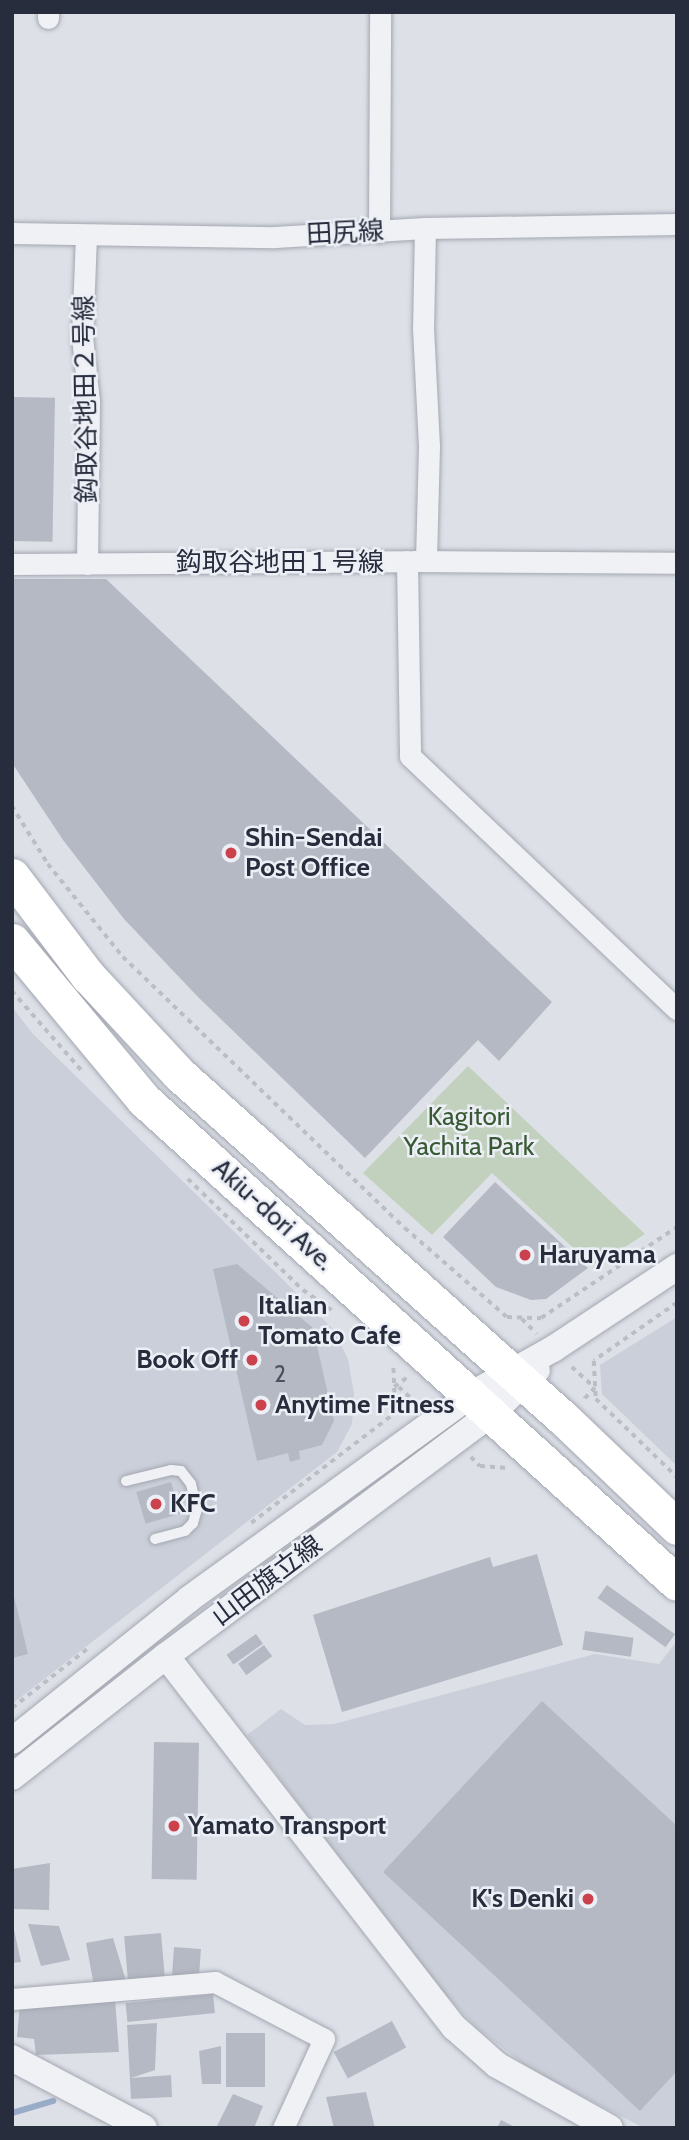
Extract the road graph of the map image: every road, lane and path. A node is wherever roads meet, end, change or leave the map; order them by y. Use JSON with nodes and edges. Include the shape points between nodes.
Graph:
{"nodes":[{"id":1,"x":380,"y":12,"type":"edge"},
{"id":2,"x":677,"y":224,"type":"edge"},
{"id":3,"x":425,"y":228,"type":"junction"},
{"id":4,"x":379,"y":232,"type":"junction"},
{"id":5,"x":12,"y":233,"type":"edge"},
{"id":6,"x":86,"y":235,"type":"junction"},
{"id":7,"x":417,"y":561,"type":"junction"},
{"id":8,"x":677,"y":563,"type":"edge"},
{"id":9,"x":12,"y":564,"type":"edge"},
{"id":10,"x":87,"y":564,"type":"junction"},
{"id":11,"x":12,"y":806,"type":"edge"},
{"id":12,"x":12,"y":876,"type":"edge"},
{"id":13,"x":12,"y":941,"type":"edge"},
{"id":14,"x":12,"y":991,"type":"edge"},
{"id":15,"x":677,"y":1009,"type":"edge"},
{"id":16,"x":84,"y":1073,"type":"dead end"},
{"id":17,"x":184,"y":1175,"type":"dead end"},
{"id":18,"x":677,"y":1227,"type":"edge"},
{"id":19,"x":677,"y":1268,"type":"edge"},
{"id":20,"x":677,"y":1303,"type":"edge"},
{"id":21,"x":337,"y":1314,"type":"dead end"},
{"id":22,"x":521,"y":1318,"type":"junction"},
{"id":23,"x":554,"y":1350,"type":"junction"},
{"id":24,"x":393,"y":1353,"type":"dead end"},
{"id":25,"x":414,"y":1371,"type":"dead end"},
{"id":26,"x":516,"y":1380,"type":"junction"},
{"id":27,"x":397,"y":1387,"type":"junction"},
{"id":28,"x":595,"y":1388,"type":"junction"},
{"id":29,"x":482,"y":1403,"type":"junction"},
{"id":30,"x":417,"y":1404,"type":"dead end"},
{"id":31,"x":480,"y":1466,"type":"dead end"},
{"id":32,"x":517,"y":1471,"type":"dead end"},
{"id":33,"x":677,"y":1477,"type":"edge"},
{"id":34,"x":125,"y":1481,"type":"dead end"},
{"id":35,"x":677,"y":1527,"type":"edge"},
{"id":36,"x":242,"y":1530,"type":"dead end"},
{"id":37,"x":155,"y":1539,"type":"dead end"},
{"id":38,"x":677,"y":1583,"type":"edge"},
{"id":39,"x":93,"y":1644,"type":"dead end"},
{"id":40,"x":166,"y":1656,"type":"junction"},
{"id":41,"x":12,"y":1708,"type":"edge"},
{"id":42,"x":12,"y":1741,"type":"edge"},
{"id":43,"x":12,"y":1777,"type":"edge"},
{"id":44,"x":12,"y":1999,"type":"edge"},
{"id":45,"x":12,"y":2058,"type":"edge"},
{"id":46,"x":144,"y":2128,"type":"edge"},
{"id":47,"x":283,"y":2128,"type":"edge"},
{"id":48,"x":610,"y":2128,"type":"edge"}],
"edges":[{"from":1,"to":4,"type":"street"},
{"from":2,"to":3,"type":"street","name":"田尻線"},
{"from":3,"to":4,"type":"street","name":"田尻線"},
{"from":3,"to":7,"type":"street","via":[[422,328],[429,446]]},
{"from":4,"to":6,"type":"street","name":"田尻線","via":[[275,237]]},
{"from":5,"to":6,"type":"street","name":"田尻線"},
{"from":6,"to":10,"type":"street","name":"鈎取谷地田２号線","via":[[82,337],[89,401]]},
{"from":7,"to":8,"type":"street"},
{"from":7,"to":10,"type":"street","name":"鈎取谷地田１号線"},
{"from":7,"to":15,"type":"street","name":"鈎取谷地田１号線","via":[[410,756]]},
{"from":9,"to":10,"type":"street","name":"鈎取谷地田１号線"},
{"from":11,"to":22,"type":"path","via":[[48,864],[123,957],[189,1025],[405,1228],[507,1317]]},
{"from":12,"to":26,"type":"highway","name":"Akiu-dori Ave.","via":[[88,976],[179,1074]]},
{"from":13,"to":29,"type":"highway","name":"Akiu-dori Ave.","via":[[144,1100]]},
{"from":14,"to":16,"type":"path"},
{"from":17,"to":21,"type":"path","via":[[303,1290]]},
{"from":18,"to":22,"type":"path","via":[[541,1318]]},
{"from":19,"to":23,"type":"street","name":"山田旗立線"},
{"from":20,"to":28,"type":"path","via":[[594,1361]]},
{"from":22,"to":23,"type":"path"},
{"from":23,"to":26,"type":"street","name":"山田旗立線"},
{"from":23,"to":28,"type":"path"},
{"from":24,"to":27,"type":"path"},
{"from":25,"to":27,"type":"path"},
{"from":26,"to":29,"type":"street","name":"山田旗立線"},
{"from":26,"to":35,"type":"highway","name":"Akiu-dori Ave."},
{"from":27,"to":30,"type":"path"},
{"from":27,"to":36,"type":"path","via":[[395,1413]]},
{"from":28,"to":33,"type":"path","via":[[596,1399]]},
{"from":29,"to":38,"type":"highway","name":"Akiu-dori Ave."},
{"from":29,"to":40,"type":"street","name":"山田旗立線"},
{"from":29,"to":42,"type":"street","name":"山田旗立線","via":[[189,1599]]},
{"from":31,"to":32,"type":"path"},
{"from":34,"to":37,"type":"lane","via":[[172,1470],[181,1471],[191,1484],[197,1509],[193,1523],[185,1531]]},
{"from":39,"to":41,"type":"path"},
{"from":40,"to":43,"type":"street","name":"山田旗立線"},
{"from":40,"to":48,"type":"street","via":[[454,2027],[498,2065]]},
{"from":44,"to":47,"type":"street","via":[[215,1982],[324,2039]]},
{"from":45,"to":46,"type":"street"}]}
